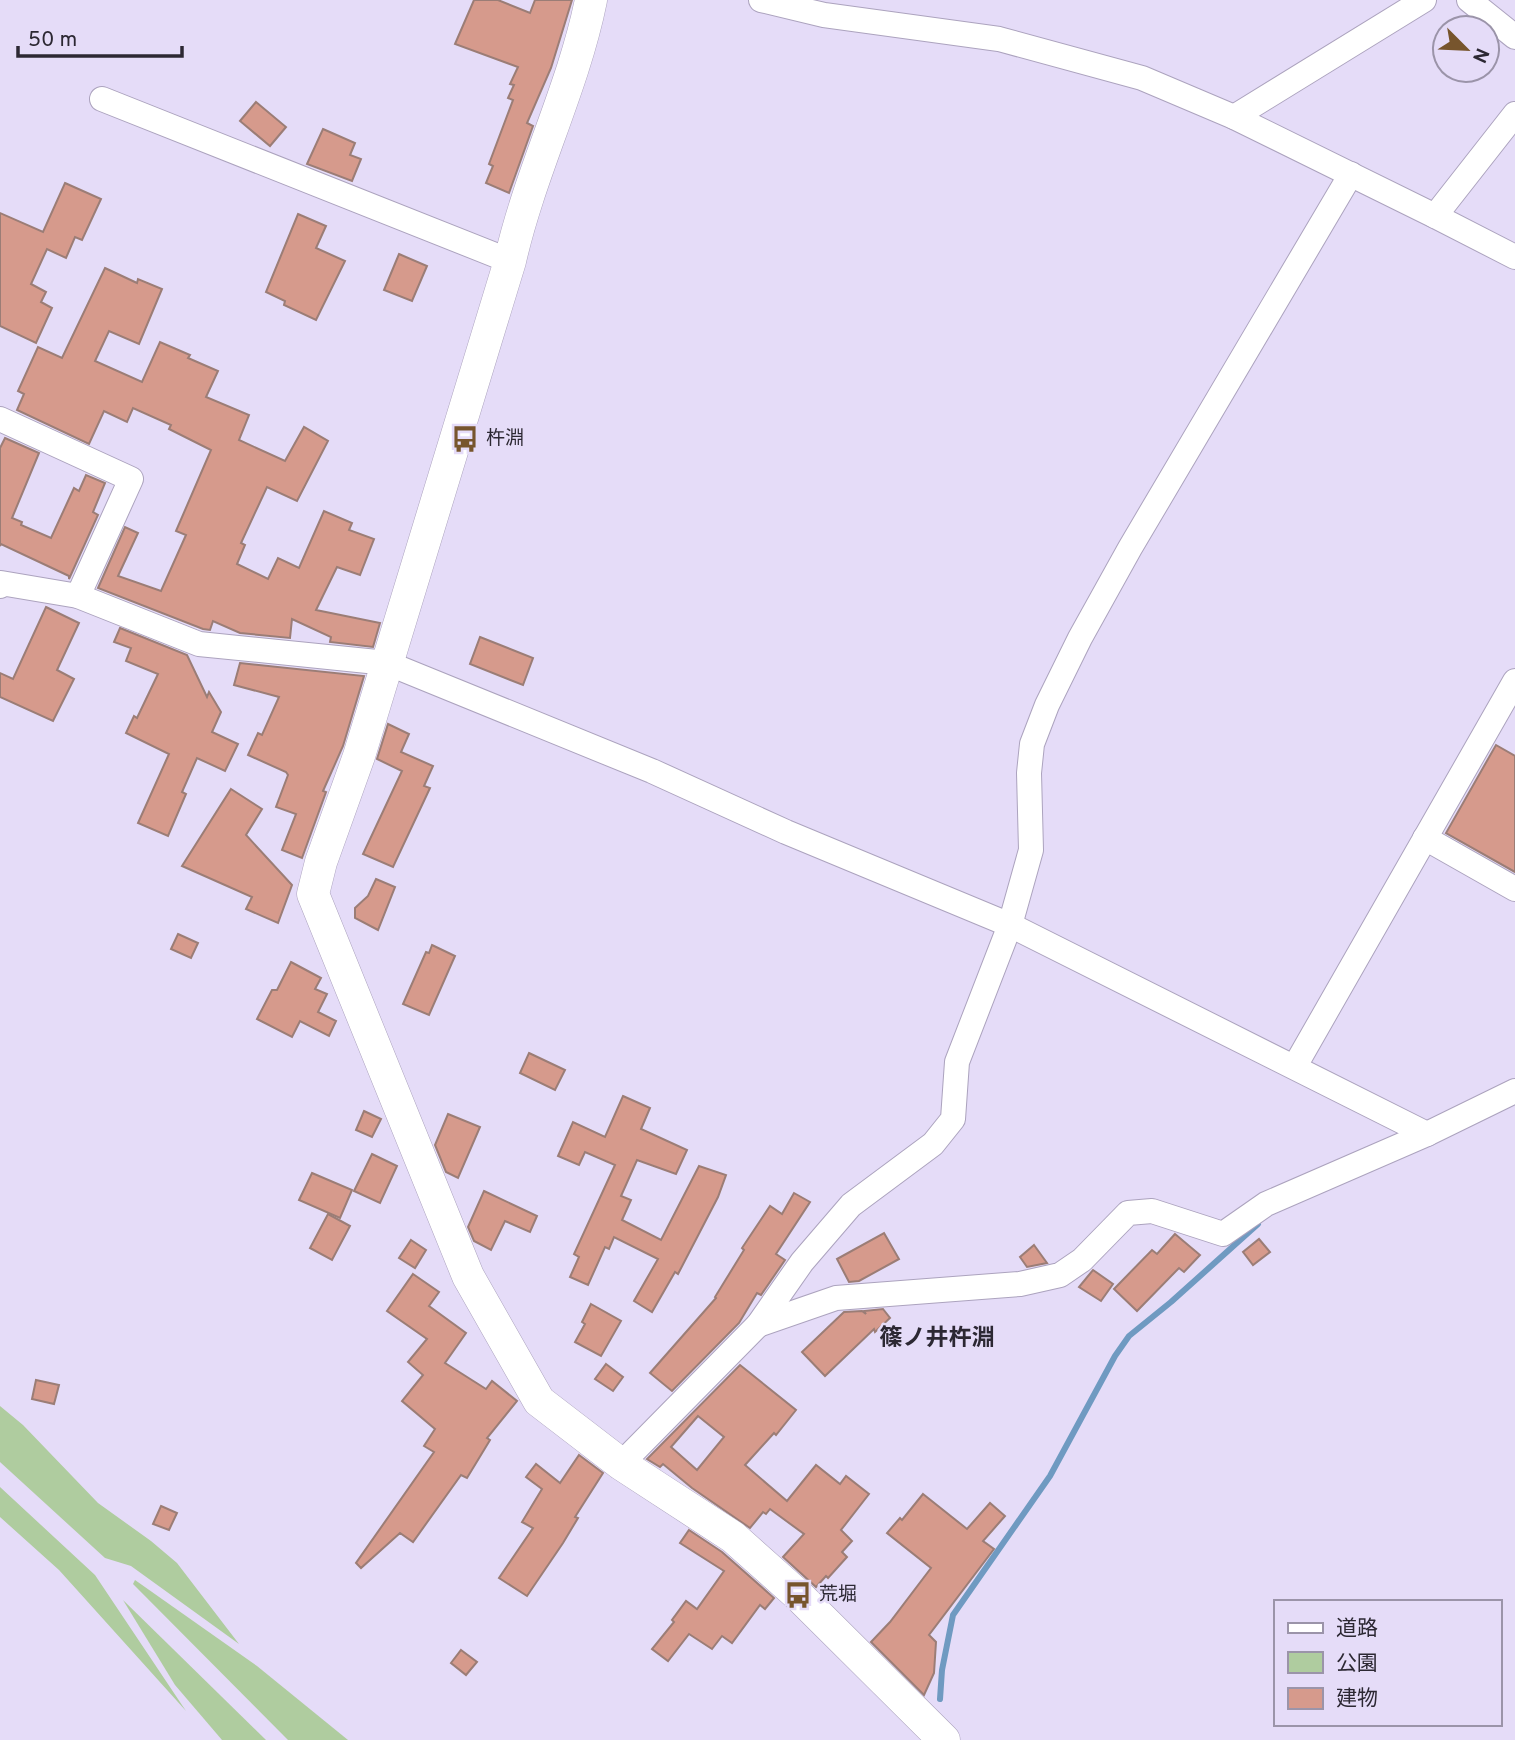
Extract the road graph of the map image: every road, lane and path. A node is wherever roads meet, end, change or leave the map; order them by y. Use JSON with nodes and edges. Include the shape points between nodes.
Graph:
{"nodes":[{"id":1,"x":591,"y":0,"type":"edge"},
{"id":2,"x":761,"y":0,"type":"edge"},
{"id":3,"x":1424,"y":0,"type":"edge"},
{"id":4,"x":1469,"y":0,"type":"edge"},
{"id":5,"x":1515,"y":37,"type":"edge"},
{"id":6,"x":102,"y":99,"type":"dead end"},
{"id":7,"x":1515,"y":114,"type":"edge"},
{"id":8,"x":1234,"y":117,"type":"junction"},
{"id":9,"x":1351,"y":174,"type":"junction"},
{"id":10,"x":1435,"y":216,"type":"junction"},
{"id":11,"x":1515,"y":257,"type":"edge"},
{"id":12,"x":510,"y":261,"type":"junction"},
{"id":13,"x":0,"y":419,"type":"edge"},
{"id":14,"x":0,"y":586,"type":"edge"},
{"id":15,"x":78,"y":596,"type":"junction"},
{"id":16,"x":387,"y":663,"type":"junction"},
{"id":17,"x":1515,"y":681,"type":"edge"},
{"id":18,"x":1424,"y":838,"type":"junction"},
{"id":19,"x":1515,"y":889,"type":"edge"},
{"id":20,"x":1010,"y":925,"type":"junction"},
{"id":21,"x":1295,"y":1066,"type":"junction"},
{"id":22,"x":1515,"y":1090,"type":"edge"},
{"id":23,"x":1427,"y":1134,"type":"junction"},
{"id":24,"x":758,"y":1325,"type":"junction"},
{"id":25,"x":621,"y":1464,"type":"junction"},
{"id":26,"x":944,"y":1740,"type":"edge"}],
"edges":[{"from":1,"to":12,"type":"street","via":[[584,37]]},
{"from":2,"to":8,"type":"street","via":[[824,15],[999,39],[1142,78]]},
{"from":3,"to":8,"type":"street"},
{"from":4,"to":5,"type":"street"},
{"from":6,"to":12,"type":"street"},
{"from":7,"to":10,"type":"street"},
{"from":8,"to":9,"type":"street"},
{"from":9,"to":10,"type":"street"},
{"from":9,"to":20,"type":"street","via":[[1124,559],[1047,705],[1032,744],[1031,850]]},
{"from":10,"to":11,"type":"street"},
{"from":12,"to":16,"type":"street"},
{"from":13,"to":15,"type":"street","via":[[131,479]]},
{"from":14,"to":15,"type":"street"},
{"from":15,"to":16,"type":"street","via":[[198,644]]},
{"from":16,"to":20,"type":"street"},
{"from":16,"to":25,"type":"street","via":[[313,894],[468,1276],[539,1401]]},
{"from":17,"to":18,"type":"street"},
{"from":18,"to":19,"type":"street"},
{"from":18,"to":21,"type":"street"},
{"from":20,"to":21,"type":"street"},
{"from":20,"to":24,"type":"street","via":[[957,1062],[949,1126],[933,1144],[850,1205]]},
{"from":21,"to":23,"type":"street"},
{"from":22,"to":23,"type":"street"},
{"from":23,"to":24,"type":"street","via":[[1266,1204],[1223,1234],[1152,1211],[1128,1213],[1060,1275],[1020,1284],[835,1298]]},
{"from":24,"to":25,"type":"street"},
{"from":25,"to":26,"type":"street","via":[[733,1537]]}]}
